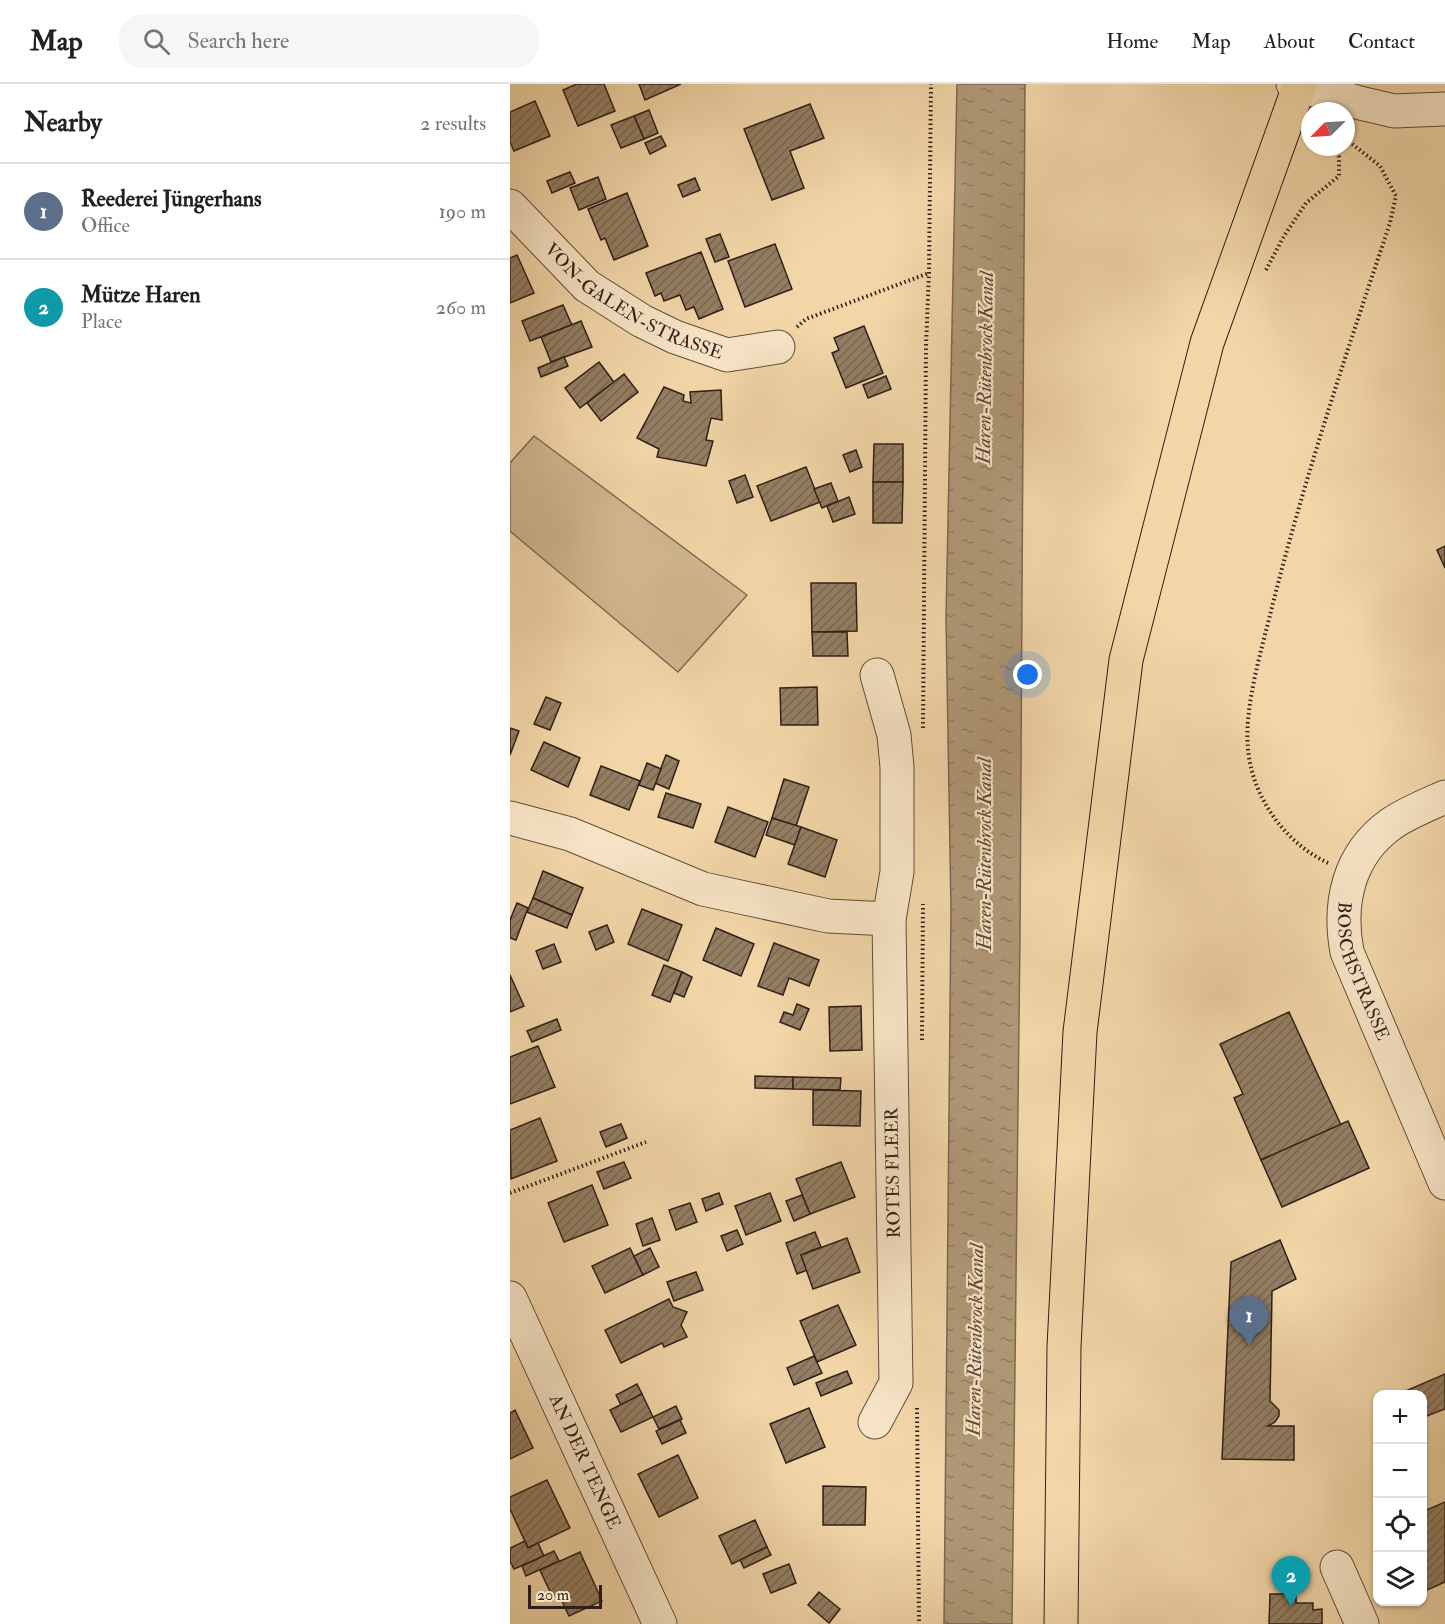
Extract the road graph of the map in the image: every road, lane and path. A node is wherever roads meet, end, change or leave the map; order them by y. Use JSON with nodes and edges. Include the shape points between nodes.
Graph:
{"nodes":[{"id":1,"x":1297,"y":85,"type":"edge"},
{"id":2,"x":1445,"y":109,"type":"edge"},
{"id":3,"x":1355,"y":146,"type":"edge"},
{"id":4,"x":1338,"y":156,"type":"edge"},
{"id":5,"x":510,"y":206,"type":"edge"},
{"id":6,"x":929,"y":273,"type":"dead end"},
{"id":7,"x":1263,"y":275,"type":"dead end"},
{"id":8,"x":778,"y":347,"type":"joint"},
{"id":9,"x":877,"y":675,"type":"dead end"},
{"id":10,"x":1445,"y":797,"type":"edge"},
{"id":11,"x":510,"y":818,"type":"edge"},
{"id":12,"x":1351,"y":873,"type":"junction"},
{"id":13,"x":889,"y":920,"type":"junction"},
{"id":14,"x":645,"y":1142,"type":"dead end"},
{"id":15,"x":1445,"y":1183,"type":"edge"},
{"id":16,"x":510,"y":1193,"type":"edge"},
{"id":17,"x":510,"y":1298,"type":"edge"},
{"id":18,"x":523,"y":1358,"type":"edge"},
{"id":19,"x":876,"y":1422,"type":"dead end"},
{"id":20,"x":1337,"y":1567,"type":"dead end"},
{"id":21,"x":660,"y":1624,"type":"edge"},
{"id":22,"x":1061,"y":1624,"type":"edge"},
{"id":23,"x":1362,"y":1624,"type":"edge"}],
"edges":[{"from":1,"to":2,"type":"street","via":[[1394,111]]},
{"from":1,"to":22,"type":"main road","via":[[1207,343],[1126,660],[1080,1032],[1064,1347]]},
{"from":3,"to":12,"type":"path","via":[[1380,166],[1396,196],[1283,564],[1246,728],[1252,775],[1275,818],[1305,851]]},
{"from":4,"to":7,"type":"path","via":[[1339,176],[1306,203]]},
{"from":5,"to":8,"type":"street","name":"VON-GALEN-STRASSE","via":[[587,286],[642,321],[727,355]]},
{"from":6,"to":8,"type":"path","via":[[806,319]]},
{"from":9,"to":13,"type":"street","name":"ROTES FLEER","via":[[894,735],[897,767],[897,872]]},
{"from":10,"to":12,"type":"street","name":"BOSCHSTRASSE","via":[[1391,825],[1370,845]]},
{"from":11,"to":13,"type":"street","via":[[570,834],[703,889],[828,916]]},
{"from":12,"to":15,"type":"street","name":"BOSCHSTRASSE","via":[[1342,928],[1347,952]]},
{"from":13,"to":19,"type":"street","name":"ROTES FLEER","via":[[896,1383]]},
{"from":14,"to":16,"type":"path"},
{"from":17,"to":18,"type":"street","name":"AN DER TENGE"},
{"from":18,"to":21,"type":"street","name":"AN DER TENGE"},
{"from":20,"to":23,"type":"street"}]}
